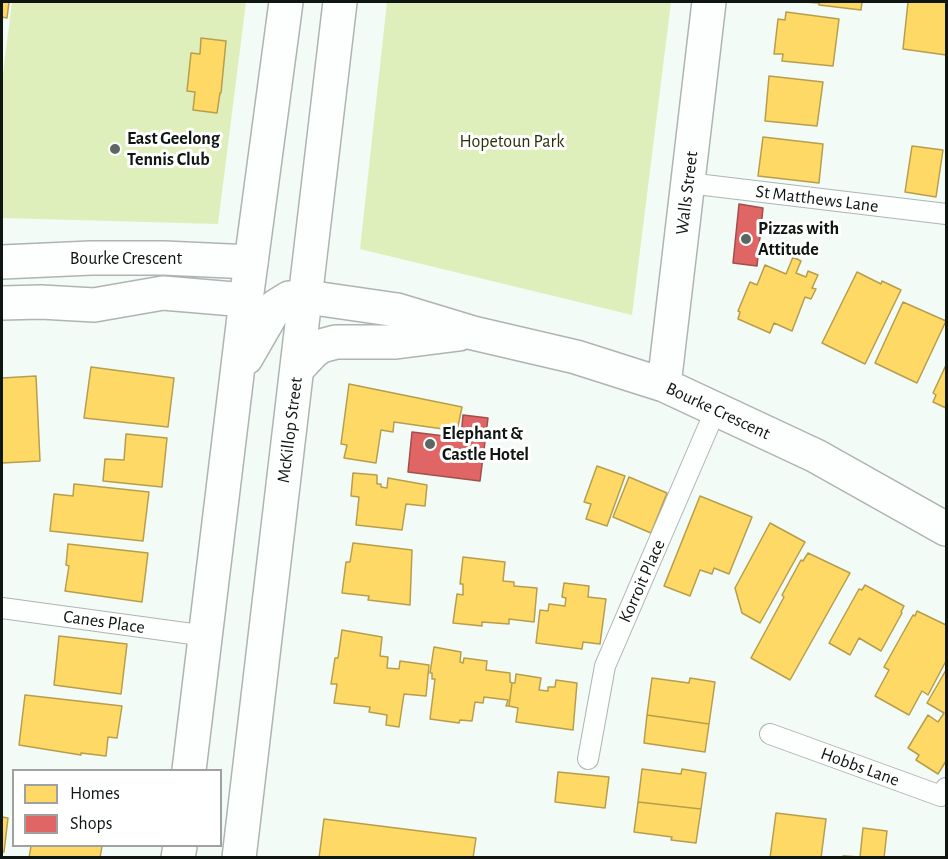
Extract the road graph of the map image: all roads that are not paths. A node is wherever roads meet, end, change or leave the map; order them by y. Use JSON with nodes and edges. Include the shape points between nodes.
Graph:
{"nodes":[{"id":1,"x":286,"y":2,"type":"edge"},
{"id":2,"x":340,"y":2,"type":"edge"},
{"id":3,"x":709,"y":2,"type":"edge"},
{"id":4,"x":688,"y":183,"type":"junction"},
{"id":5,"x":946,"y":214,"type":"edge"},
{"id":6,"x":2,"y":262,"type":"edge"},
{"id":7,"x":251,"y":262,"type":"junction"},
{"id":8,"x":307,"y":297,"type":"junction"},
{"id":9,"x":246,"y":300,"type":"junction"},
{"id":10,"x":2,"y":303,"type":"edge"},
{"id":11,"x":472,"y":333,"type":"junction"},
{"id":12,"x":298,"y":368,"type":"junction"},
{"id":13,"x":238,"y":373,"type":"junction"},
{"id":14,"x":664,"y":385,"type":"junction"},
{"id":15,"x":716,"y":409,"type":"junction"},
{"id":16,"x":946,"y":529,"type":"edge"},
{"id":17,"x":2,"y":608,"type":"edge"},
{"id":18,"x":207,"y":636,"type":"junction"},
{"id":19,"x":770,"y":734,"type":"dead end"},
{"id":20,"x":588,"y":759,"type":"dead end"},
{"id":21,"x":189,"y":769,"type":"edge"},
{"id":22,"x":946,"y":788,"type":"edge"},
{"id":23,"x":239,"y":858,"type":"edge"}],
"edges":[{"from":1,"to":7,"type":"main road"},
{"from":2,"to":8,"type":"main road","name":"McKillop Street"},
{"from":3,"to":4,"type":"main road","name":"Walls Street"},
{"from":4,"to":5,"type":"lane","name":"St Matthews Lane"},
{"from":4,"to":14,"type":"main road","name":"Walls Street"},
{"from":6,"to":7,"type":"main road","name":"Bourke Crescent","via":[[91,258]]},
{"from":7,"to":9,"type":"main road"},
{"from":8,"to":11,"type":"main road","name":"Bourke Crescent","via":[[397,310]]},
{"from":8,"to":12,"type":"main road","name":"McKillop Street"},
{"from":8,"to":13,"type":"main road","via":[[289,298],[276,306]]},
{"from":9,"to":10,"type":"main road","name":"Bourke Crescent","via":[[162,293],[94,305]]},
{"from":9,"to":13,"type":"main road"},
{"from":11,"to":12,"type":"main road","name":"Bourke Crescent","via":[[396,342],[336,342],[321,346]]},
{"from":11,"to":14,"type":"main road","name":"Bourke Crescent","via":[[576,357]]},
{"from":12,"to":23,"type":"main road","name":"McKillop Street"},
{"from":13,"to":18,"type":"main road"},
{"from":14,"to":15,"type":"main road","name":"Bourke Crescent"},
{"from":15,"to":16,"type":"main road","name":"Bourke Crescent","via":[[816,456]]},
{"from":15,"to":20,"type":"lane","name":"Korroit Place","via":[[605,666]]},
{"from":17,"to":18,"type":"lane","name":"Canes Place"},
{"from":18,"to":21,"type":"main road"},
{"from":19,"to":22,"type":"lane","name":"Hobbs Lane","via":[[941,796]]}]}
